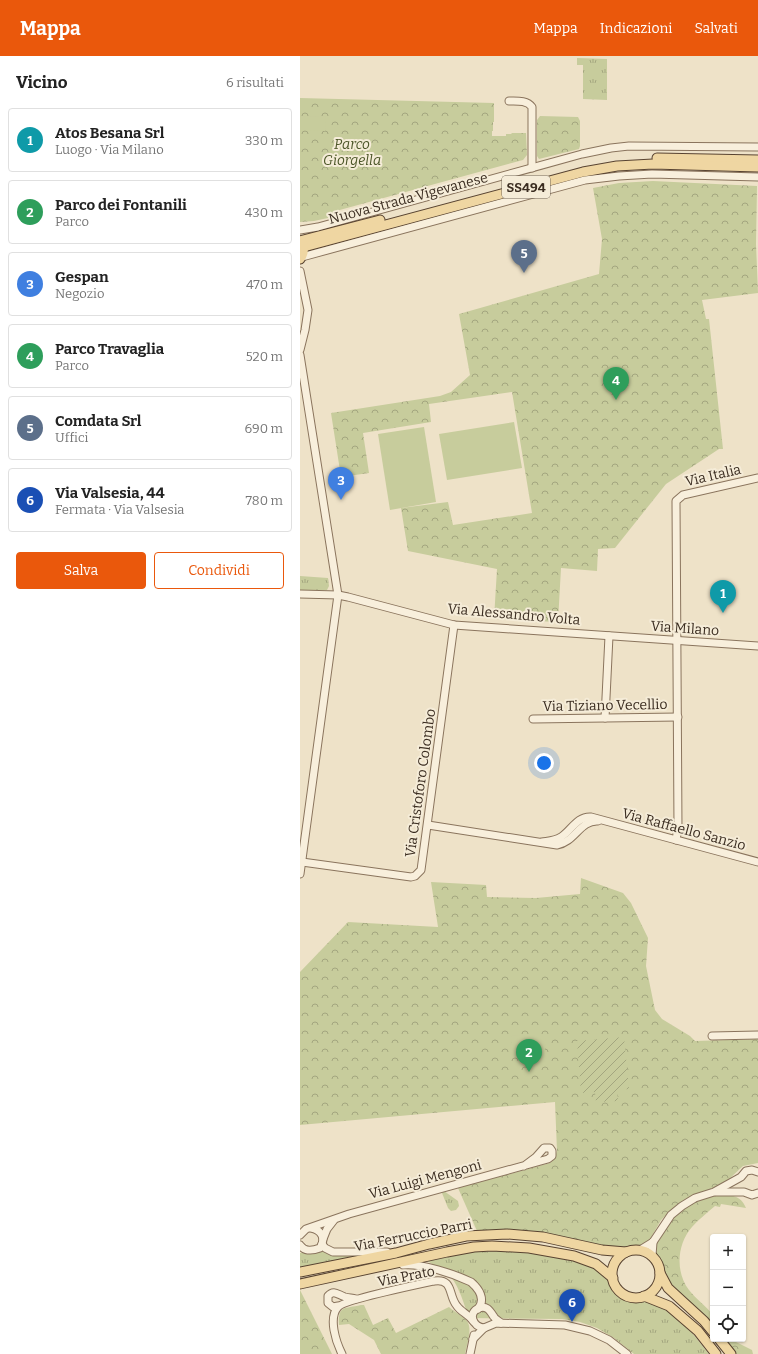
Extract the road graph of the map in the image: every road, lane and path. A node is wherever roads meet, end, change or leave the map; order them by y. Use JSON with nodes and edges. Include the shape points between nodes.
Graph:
{"nodes":[{"id":1,"x":509,"y":101,"type":"dead end"},
{"id":2,"x":758,"y":147,"type":"edge"},
{"id":3,"x":758,"y":155,"type":"edge"},
{"id":4,"x":758,"y":160,"type":"edge"},
{"id":5,"x":678,"y":162,"type":"junction"},
{"id":6,"x":532,"y":168,"type":"junction"},
{"id":7,"x":758,"y":168,"type":"edge"},
{"id":8,"x":758,"y":173,"type":"edge"},
{"id":9,"x":758,"y":177,"type":"edge"},
{"id":10,"x":300,"y":230,"type":"edge"},
{"id":11,"x":301,"y":248,"type":"edge"},
{"id":12,"x":300,"y":271,"type":"edge"},
{"id":13,"x":300,"y":350,"type":"edge"},
{"id":14,"x":300,"y":356,"type":"edge"},
{"id":15,"x":758,"y":478,"type":"edge"},
{"id":16,"x":300,"y":594,"type":"edge"},
{"id":17,"x":338,"y":595,"type":"junction"},
{"id":18,"x":454,"y":625,"type":"junction"},
{"id":19,"x":610,"y":636,"type":"junction"},
{"id":20,"x":678,"y":641,"type":"junction"},
{"id":21,"x":758,"y":646,"type":"edge"},
{"id":22,"x":678,"y":717,"type":"junction"},
{"id":23,"x":604,"y":718,"type":"junction"},
{"id":24,"x":533,"y":719,"type":"dead end"},
{"id":25,"x":428,"y":826,"type":"junction"},
{"id":26,"x":676,"y":840,"type":"junction"},
{"id":27,"x":302,"y":862,"type":"junction"},
{"id":28,"x":758,"y":862,"type":"edge"},
{"id":29,"x":300,"y":874,"type":"edge"},
{"id":30,"x":758,"y":1035,"type":"edge"},
{"id":31,"x":712,"y":1036,"type":"dead end"},
{"id":32,"x":524,"y":1166,"type":"dead end"},
{"id":33,"x":757,"y":1171,"type":"edge"},
{"id":34,"x":740,"y":1177,"type":"junction"},
{"id":35,"x":714,"y":1192,"type":"junction"},
{"id":36,"x":744,"y":1192,"type":"junction"},
{"id":37,"x":758,"y":1193,"type":"edge"},
{"id":38,"x":334,"y":1220,"type":"junction"},
{"id":39,"x":311,"y":1228,"type":"junction"},
{"id":40,"x":300,"y":1235,"type":"edge"},
{"id":41,"x":323,"y":1242,"type":"junction"},
{"id":42,"x":653,"y":1242,"type":"junction"},
{"id":43,"x":301,"y":1249,"type":"edge"},
{"id":44,"x":640,"y":1250,"type":"junction"},
{"id":45,"x":626,"y":1252,"type":"junction"},
{"id":46,"x":396,"y":1253,"type":"junction"},
{"id":47,"x":652,"y":1256,"type":"junction"},
{"id":48,"x":354,"y":1271,"type":"junction"},
{"id":49,"x":300,"y":1272,"type":"edge"},
{"id":50,"x":660,"y":1273,"type":"junction"},
{"id":51,"x":613,"y":1278,"type":"junction"},
{"id":52,"x":300,"y":1284,"type":"edge"},
{"id":53,"x":340,"y":1295,"type":"junction"},
{"id":54,"x":644,"y":1296,"type":"junction"},
{"id":55,"x":363,"y":1298,"type":"junction"},
{"id":56,"x":339,"y":1306,"type":"junction"},
{"id":57,"x":462,"y":1310,"type":"junction"},
{"id":58,"x":476,"y":1310,"type":"junction"},
{"id":59,"x":493,"y":1316,"type":"junction"},
{"id":60,"x":501,"y":1322,"type":"junction"},
{"id":61,"x":474,"y":1323,"type":"junction"},
{"id":62,"x":487,"y":1327,"type":"junction"},
{"id":63,"x":710,"y":1328,"type":"edge"},
{"id":64,"x":473,"y":1339,"type":"junction"},
{"id":65,"x":721,"y":1342,"type":"edge"},
{"id":66,"x":342,"y":1354,"type":"edge"},
{"id":67,"x":470,"y":1354,"type":"edge"},
{"id":68,"x":627,"y":1354,"type":"edge"},
{"id":69,"x":716,"y":1354,"type":"edge"},
{"id":70,"x":731,"y":1354,"type":"edge"}],
"edges":[{"from":1,"to":6,"type":"street","via":[[524,102],[532,107]]},
{"from":2,"to":6,"type":"street","via":[[625,146],[582,154]]},
{"from":3,"to":5,"type":"main road","via":[[702,157]]},
{"from":4,"to":5,"type":"main road","name":"Nuova Strada Vigevanese","number":"SS494"},
{"from":5,"to":7,"type":"main road","name":"Nuova Strada Vigevanese","number":"SS494"},
{"from":5,"to":8,"type":"main road","via":[[752,170]]},
{"from":5,"to":11,"type":"main road","name":"Nuova Strada Vigevanese","number":"SS494","via":[[583,172]]},
{"from":6,"to":10,"type":"street"},
{"from":9,"to":11,"type":"street","via":[[652,174],[585,180]]},
{"from":12,"to":13,"type":"street","via":[[308,310]]},
{"from":14,"to":17,"type":"street"},
{"from":15,"to":20,"type":"street","name":"Via Italia","via":[[683,495],[676,501]]},
{"from":16,"to":17,"type":"street","name":"Via Alessandro Volta"},
{"from":17,"to":18,"type":"street","name":"Via Alessandro Volta"},
{"from":17,"to":27,"type":"street"},
{"from":18,"to":19,"type":"street","name":"Via Alessandro Volta"},
{"from":18,"to":25,"type":"street","name":"Via Cristoforo Colombo"},
{"from":19,"to":20,"type":"street","name":"Via Milano"},
{"from":19,"to":23,"type":"street"},
{"from":20,"to":21,"type":"street","name":"Via Milano"},
{"from":20,"to":22,"type":"street"},
{"from":22,"to":23,"type":"street","name":"Via Tiziano Vecellio"},
{"from":22,"to":26,"type":"street"},
{"from":23,"to":24,"type":"street","name":"Via Tiziano Vecellio"},
{"from":25,"to":26,"type":"street","name":"Via Raffaello Sanzio","via":[[558,845],[572,838],[586,823],[603,821]]},
{"from":25,"to":27,"type":"street","name":"Via Cristoforo Colombo","via":[[421,870],[415,876]]},
{"from":26,"to":28,"type":"street","name":"Via Raffaello Sanzio"},
{"from":27,"to":29,"type":"street"},
{"from":30,"to":31,"type":"street"},
{"from":32,"to":38,"type":"street","name":"Via Luigi Mengoni","via":[[351,1213]]},
{"from":33,"to":34,"type":"street","via":[[748,1171]]},
{"from":34,"to":35,"type":"street"},
{"from":34,"to":36,"type":"street","via":[[740,1185]]},
{"from":35,"to":36,"type":"street"},
{"from":35,"to":42,"type":"street","via":[[695,1198],[671,1215]]},
{"from":36,"to":37,"type":"street","via":[[750,1195]]},
{"from":38,"to":39,"type":"street","name":"Via Luigi Mengoni"},
{"from":38,"to":41,"type":"street","via":[[327,1229]]},
{"from":39,"to":40,"type":"street","name":"Via Luigi Mengoni"},
{"from":39,"to":41,"type":"street","via":[[319,1231]]},
{"from":41,"to":43,"type":"street","via":[[320,1248],[315,1250]]},
{"from":41,"to":46,"type":"street","via":[[325,1248],[333,1252]]},
{"from":42,"to":44,"type":"street"},
{"from":42,"to":47,"type":"street"},
{"from":44,"to":45,"type":"main road","name":"Via Ferruccio Parri"},
{"from":44,"to":47,"type":"main road"},
{"from":45,"to":46,"type":"main road","name":"Via Ferruccio Parri","via":[[602,1250],[543,1237],[507,1234],[466,1236]]},
{"from":45,"to":51,"type":"main road","via":[[615,1263]]},
{"from":46,"to":49,"type":"main road","name":"Via Ferruccio Parri"},
{"from":47,"to":50,"type":"main road","via":[[658,1264]]},
{"from":48,"to":51,"type":"main road","name":"Via Ferruccio Parri","via":[[456,1250],[510,1247],[547,1250],[582,1259],[600,1266]]},
{"from":48,"to":52,"type":"main road","name":"Via Ferruccio Parri"},
{"from":48,"to":58,"type":"street","via":[[377,1270],[407,1264],[429,1267],[472,1283],[482,1298]]},
{"from":50,"to":54,"type":"main road","via":[[656,1287]]},
{"from":50,"to":63,"type":"main road","via":[[668,1288]]},
{"from":51,"to":54,"type":"main road","name":"Via Ferruccio Parri","via":[[625,1294],[633,1297]]},
{"from":53,"to":55,"type":"street","name":"Via Prato"},
{"from":53,"to":56,"type":"street","via":[[342,1300]]},
{"from":53,"to":56,"type":"street","via":[[334,1292],[329,1294],[327,1299],[329,1305]]},
{"from":54,"to":69,"type":"main road","name":"Via Ferruccio Parri","via":[[669,1306],[698,1331]]},
{"from":55,"to":56,"type":"street","name":"Via Prato"},
{"from":55,"to":57,"type":"street","name":"Via Prato","via":[[441,1281],[447,1285],[455,1305]]},
{"from":56,"to":66,"type":"street","via":[[334,1314],[334,1326]]},
{"from":57,"to":58,"type":"street"},
{"from":57,"to":61,"type":"street","name":"Via Prato"},
{"from":58,"to":59,"type":"street","via":[[487,1308]]},
{"from":58,"to":61,"type":"street","via":[[473,1315]]},
{"from":59,"to":60,"type":"street"},
{"from":59,"to":62,"type":"street","via":[[492,1323]]},
{"from":60,"to":62,"type":"street"},
{"from":60,"to":68,"type":"street","via":[[581,1328],[609,1340]]},
{"from":61,"to":62,"type":"street","via":[[477,1327]]},
{"from":61,"to":64,"type":"street"},
{"from":62,"to":64,"type":"street"},
{"from":64,"to":67,"type":"street"},
{"from":65,"to":70,"type":"main road"}]}
